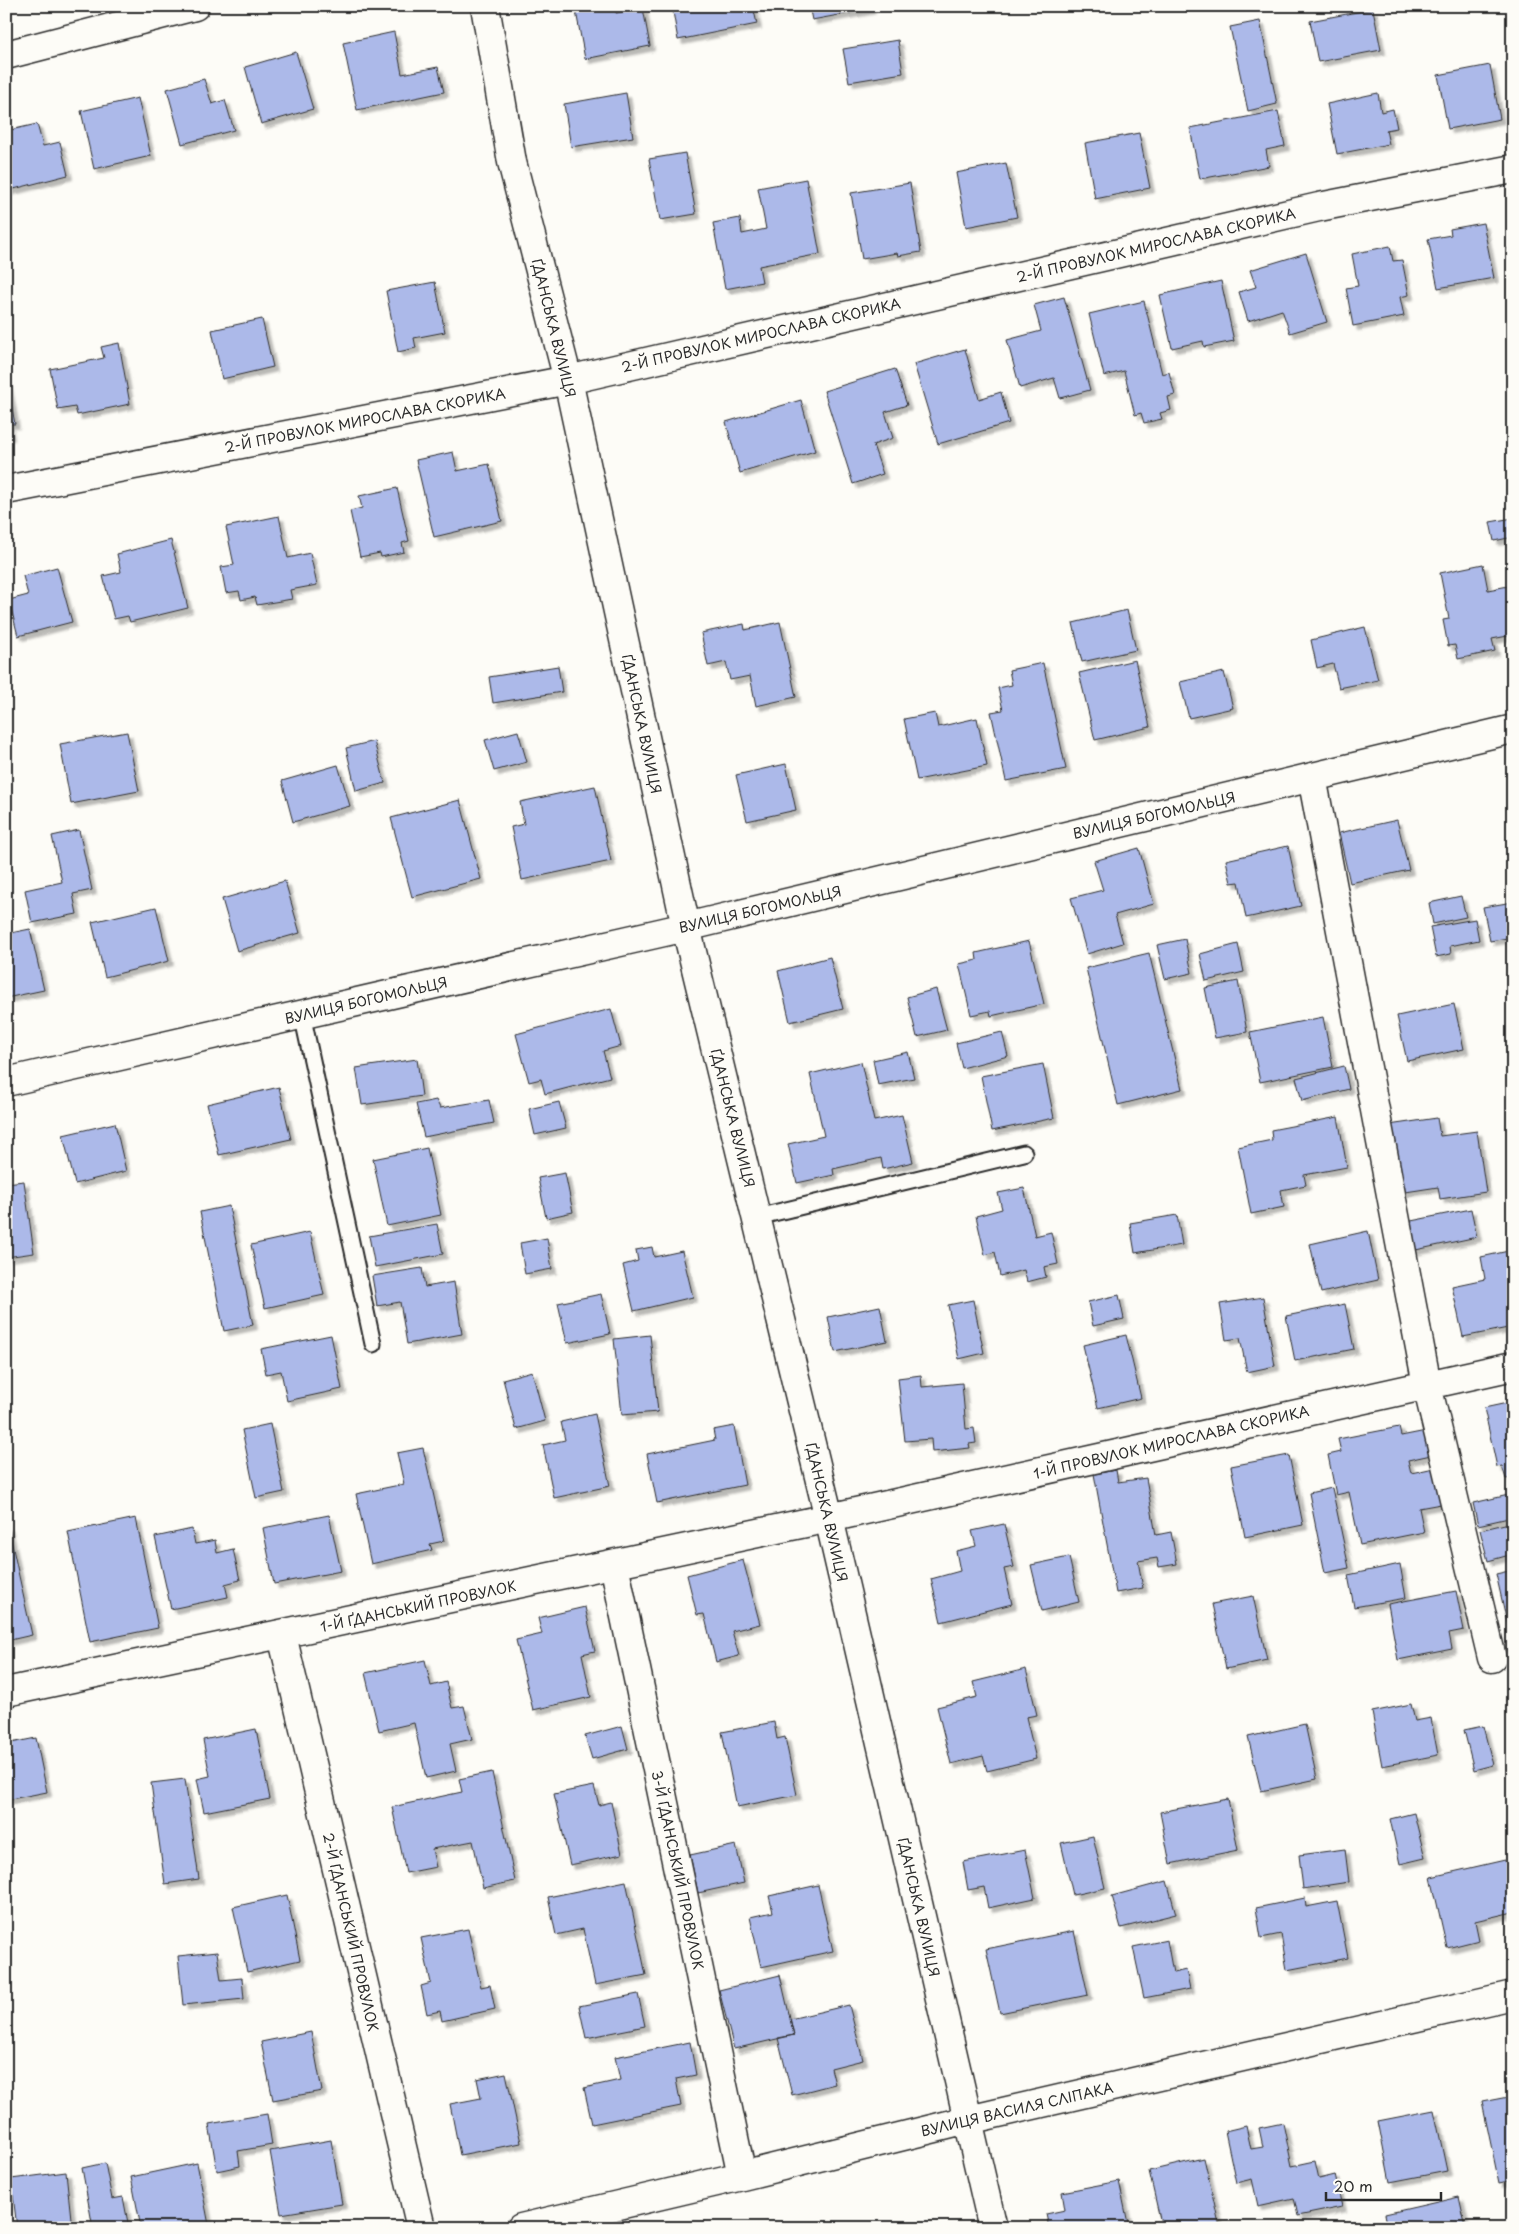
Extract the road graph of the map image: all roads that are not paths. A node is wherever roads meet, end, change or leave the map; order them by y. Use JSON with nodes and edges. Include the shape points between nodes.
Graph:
{"nodes":[{"id":1,"x":195,"y":6,"type":"edge"},
{"id":2,"x":485,"y":6,"type":"edge"},
{"id":3,"x":6,"y":55,"type":"edge"},
{"id":4,"x":1513,"y":169,"type":"edge"},
{"id":5,"x":568,"y":380,"type":"junction"},
{"id":6,"x":6,"y":490,"type":"edge"},
{"id":7,"x":1513,"y":729,"type":"edge"},
{"id":8,"x":1312,"y":777,"type":"junction"},
{"id":9,"x":686,"y":927,"type":"junction"},
{"id":10,"x":302,"y":1014,"type":"junction"},
{"id":11,"x":6,"y":1082,"type":"edge"},
{"id":12,"x":1024,"y":1153,"type":"dead end"},
{"id":13,"x":756,"y":1217,"type":"junction"},
{"id":14,"x":373,"y":1344,"type":"dead end"},
{"id":15,"x":1513,"y":1366,"type":"edge"},
{"id":16,"x":1428,"y":1385,"type":"junction"},
{"id":17,"x":829,"y":1518,"type":"junction"},
{"id":18,"x":614,"y":1564,"type":"junction"},
{"id":19,"x":282,"y":1635,"type":"junction"},
{"id":20,"x":1492,"y":1658,"type":"dead end"},
{"id":21,"x":6,"y":1692,"type":"edge"},
{"id":22,"x":1513,"y":1995,"type":"edge"},
{"id":23,"x":968,"y":2120,"type":"junction"},
{"id":24,"x":742,"y":2176,"type":"junction"},
{"id":25,"x":421,"y":2228,"type":"edge"},
{"id":26,"x":521,"y":2228,"type":"edge"},
{"id":27,"x":993,"y":2228,"type":"edge"}],
"edges":[{"from":1,"to":3,"type":"street"},
{"from":2,"to":5,"type":"street","name":"ҐДАНСЬКА ВУЛИЦЯ","via":[[512,162]]},
{"from":4,"to":5,"type":"street","name":"2-Й ПРОВУЛОК МИРОСЛАВА СКОРИКА","via":[[1319,208]]},
{"from":5,"to":6,"type":"street","name":"2-Й ПРОВУЛОК МИРОСЛАВА СКОРИКА"},
{"from":5,"to":9,"type":"street","name":"ҐДАНСЬКА ВУЛИЦЯ"},
{"from":7,"to":8,"type":"street","name":"ВУЛИЦЯ БОГОМОЛЬЦЯ"},
{"from":8,"to":9,"type":"street","name":"ВУЛИЦЯ БОГОМОЛЬЦЯ"},
{"from":8,"to":16,"type":"street"},
{"from":9,"to":10,"type":"street","name":"ВУЛИЦЯ БОГОМОЛЬЦЯ"},
{"from":9,"to":13,"type":"street","name":"ҐДАНСЬКА ВУЛИЦЯ"},
{"from":10,"to":11,"type":"street","name":"ВУЛИЦЯ БОГОМОЛЬЦЯ"},
{"from":10,"to":14,"type":"lane"},
{"from":12,"to":13,"type":"lane"},
{"from":13,"to":17,"type":"street","name":"ҐДАНСЬКА ВУЛИЦЯ"},
{"from":15,"to":16,"type":"street","name":"1-Й ПРОВУЛОК МИРОСЛАВА СКОРИКА"},
{"from":16,"to":17,"type":"street","name":"1-Й ПРОВУЛОК МИРОСЛАВА СКОРИКА"},
{"from":16,"to":20,"type":"street"},
{"from":17,"to":18,"type":"street","name":"1-Й ҐДАНСЬКИЙ ПРОВУЛОК"},
{"from":17,"to":23,"type":"street","name":"ҐДАНСЬКА ВУЛИЦЯ"},
{"from":18,"to":19,"type":"street","name":"1-Й ҐДАНСЬКИЙ ПРОВУЛОК"},
{"from":18,"to":24,"type":"street","name":"3-Й ҐДАНСЬКИЙ ПРОВУЛОК"},
{"from":19,"to":21,"type":"street","name":"1-Й ҐДАНСЬКИЙ ПРОВУЛОК"},
{"from":19,"to":25,"type":"street","name":"2-Й ҐДАНСЬКИЙ ПРОВУЛОК"},
{"from":22,"to":23,"type":"street","name":"ВУЛИЦЯ ВАСИЛЯ СЛІПАКА"},
{"from":23,"to":24,"type":"street","name":"ВУЛИЦЯ ВАСИЛЯ СЛІПАКА"},
{"from":23,"to":27,"type":"street","name":"ҐДАНСЬКА ВУЛИЦЯ"},
{"from":24,"to":26,"type":"street","name":"ВУЛИЦЯ ВАСИЛЯ СЛІПАКА"}]}
